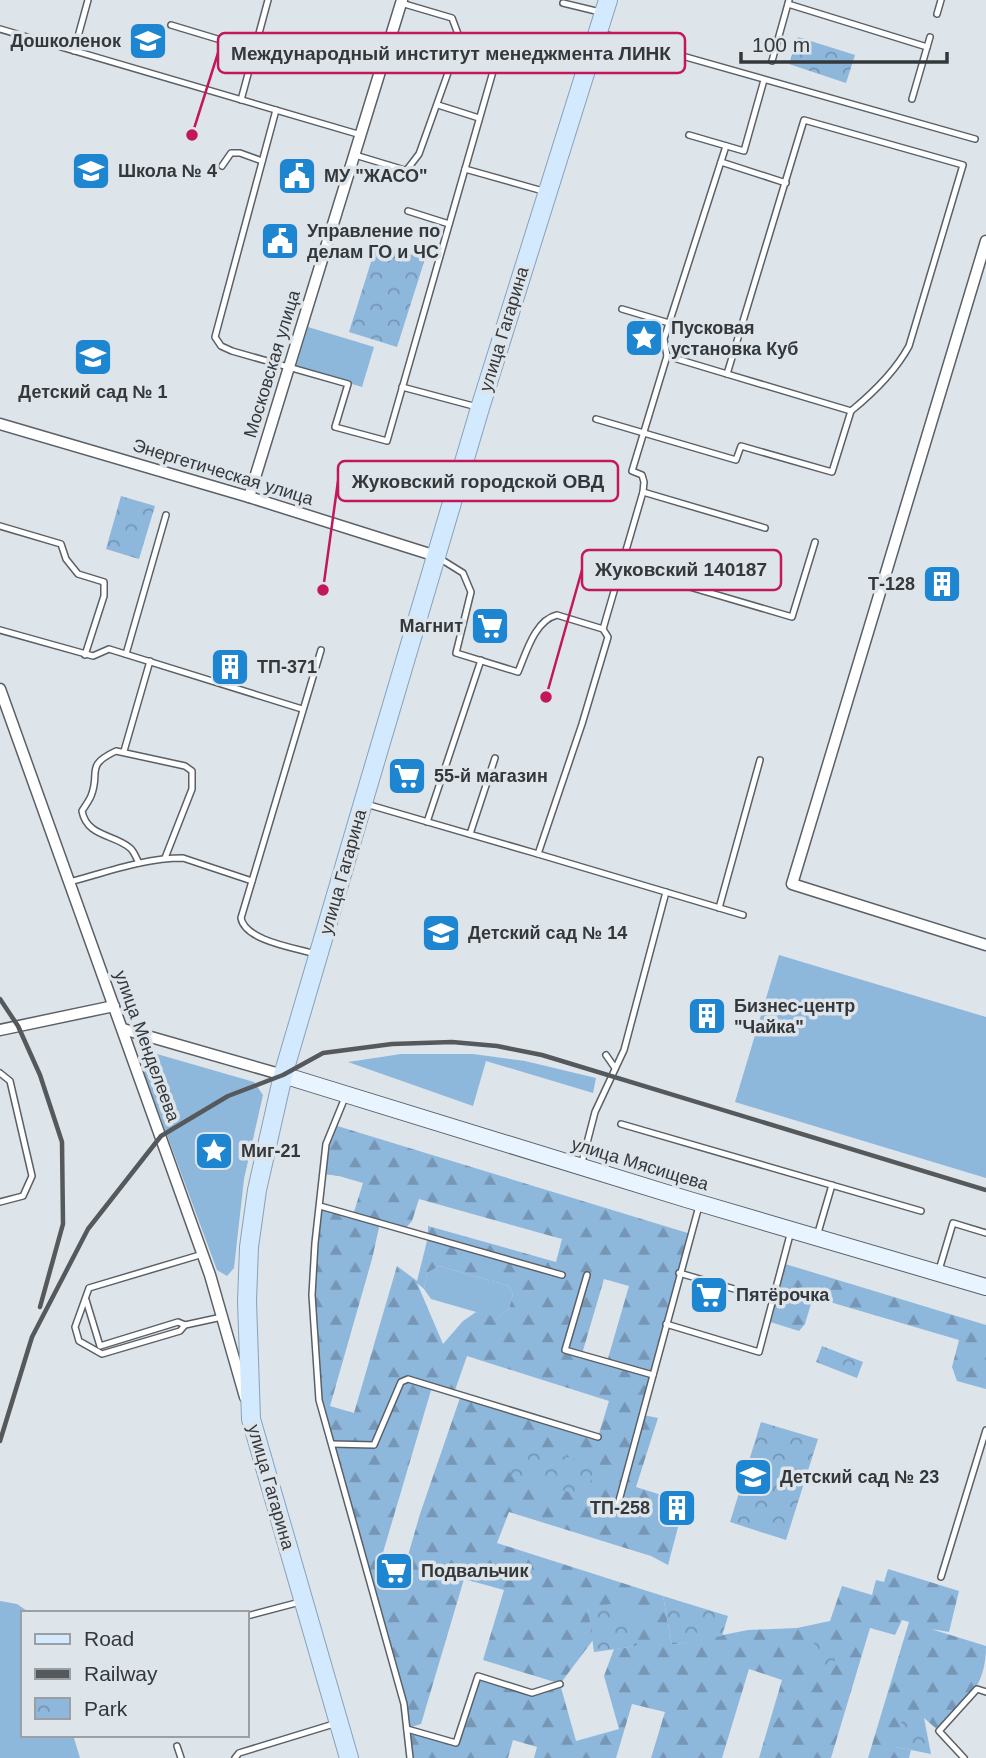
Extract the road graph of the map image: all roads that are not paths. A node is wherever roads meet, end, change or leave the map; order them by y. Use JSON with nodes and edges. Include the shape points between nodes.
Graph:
{"nodes":[{"id":1,"x":87,"y":0,"type":"edge"},
{"id":2,"x":268,"y":0,"type":"edge"},
{"id":3,"x":941,"y":0,"type":"edge"},
{"id":4,"x":402,"y":2,"type":"edge"},
{"id":5,"x":789,"y":2,"type":"edge"},
{"id":6,"x":563,"y":3,"type":"dead end"},
{"id":7,"x":605,"y":6,"type":"edge"},
{"id":8,"x":937,"y":14,"type":"dead end"},
{"id":9,"x":171,"y":25,"type":"dead end"},
{"id":10,"x":0,"y":29,"type":"edge"},
{"id":11,"x":597,"y":32,"type":"junction"},
{"id":12,"x":930,"y":37,"type":"dead end"},
{"id":13,"x":927,"y":47,"type":"junction"},
{"id":14,"x":254,"y":50,"type":"junction"},
{"id":15,"x":74,"y":51,"type":"junction"},
{"id":16,"x":498,"y":54,"type":"dead end"},
{"id":17,"x":772,"y":61,"type":"dead end"},
{"id":18,"x":764,"y":80,"type":"junction"},
{"id":19,"x":912,"y":99,"type":"dead end"},
{"id":20,"x":240,"y":100,"type":"junction"},
{"id":21,"x":438,"y":105,"type":"junction"},
{"id":22,"x":276,"y":110,"type":"junction"},
{"id":23,"x":479,"y":118,"type":"junction"},
{"id":24,"x":361,"y":135,"type":"junction"},
{"id":25,"x":688,"y":135,"type":"dead end"},
{"id":26,"x":975,"y":139,"type":"dead end"},
{"id":27,"x":726,"y":146,"type":"junction"},
{"id":28,"x":355,"y":155,"type":"junction"},
{"id":29,"x":262,"y":161,"type":"junction"},
{"id":30,"x":721,"y":162,"type":"junction"},
{"id":31,"x":222,"y":166,"type":"dead end"},
{"id":32,"x":465,"y":169,"type":"junction"},
{"id":33,"x":406,"y":171,"type":"junction"},
{"id":34,"x":418,"y":174,"type":"dead end"},
{"id":35,"x":786,"y":183,"type":"junction"},
{"id":36,"x":546,"y":192,"type":"junction"},
{"id":37,"x":408,"y":211,"type":"dead end"},
{"id":38,"x":449,"y":224,"type":"junction"},
{"id":39,"x":986,"y":241,"type":"edge"},
{"id":40,"x":622,"y":309,"type":"dead end"},
{"id":41,"x":669,"y":323,"type":"junction"},
{"id":42,"x":667,"y":356,"type":"junction"},
{"id":43,"x":289,"y":368,"type":"junction"},
{"id":44,"x":727,"y":374,"type":"junction"},
{"id":45,"x":402,"y":387,"type":"junction"},
{"id":46,"x":480,"y":408,"type":"junction"},
{"id":47,"x":851,"y":411,"type":"junction"},
{"id":48,"x":596,"y":419,"type":"dead end"},
{"id":49,"x":0,"y":424,"type":"edge"},
{"id":50,"x":644,"y":433,"type":"junction"},
{"id":51,"x":643,"y":492,"type":"junction"},
{"id":52,"x":249,"y":497,"type":"junction"},
{"id":53,"x":166,"y":515,"type":"dead end"},
{"id":54,"x":0,"y":526,"type":"edge"},
{"id":55,"x":765,"y":528,"type":"dead end"},
{"id":56,"x":815,"y":542,"type":"dead end"},
{"id":57,"x":436,"y":556,"type":"junction"},
{"id":58,"x":622,"y":567,"type":"junction"},
{"id":59,"x":603,"y":629,"type":"junction"},
{"id":60,"x":0,"y":631,"type":"edge"},
{"id":61,"x":321,"y":650,"type":"dead end"},
{"id":62,"x":85,"y":654,"type":"junction"},
{"id":63,"x":126,"y":654,"type":"junction"},
{"id":64,"x":481,"y":660,"type":"junction"},
{"id":65,"x":150,"y":661,"type":"junction"},
{"id":66,"x":0,"y":689,"type":"edge"},
{"id":67,"x":302,"y":709,"type":"junction"},
{"id":68,"x":124,"y":751,"type":"junction"},
{"id":69,"x":495,"y":758,"type":"dead end"},
{"id":70,"x":760,"y":760,"type":"dead end"},
{"id":71,"x":363,"y":803,"type":"junction"},
{"id":72,"x":427,"y":822,"type":"junction"},
{"id":73,"x":470,"y":834,"type":"junction"},
{"id":74,"x":538,"y":854,"type":"junction"},
{"id":75,"x":165,"y":858,"type":"junction"},
{"id":76,"x":139,"y":863,"type":"junction"},
{"id":77,"x":252,"y":881,"type":"junction"},
{"id":78,"x":69,"y":882,"type":"junction"},
{"id":79,"x":666,"y":892,"type":"junction"},
{"id":80,"x":719,"y":908,"type":"junction"},
{"id":81,"x":743,"y":915,"type":"dead end"},
{"id":82,"x":986,"y":945,"type":"edge"},
{"id":83,"x":319,"y":955,"type":"junction"},
{"id":84,"x":114,"y":1006,"type":"junction"},
{"id":85,"x":123,"y":1029,"type":"junction"},
{"id":86,"x":0,"y":1030,"type":"edge"},
{"id":87,"x":606,"y":1055,"type":"dead end"},
{"id":88,"x":615,"y":1068,"type":"junction"},
{"id":89,"x":0,"y":1073,"type":"edge"},
{"id":90,"x":283,"y":1075,"type":"junction"},
{"id":91,"x":346,"y":1095,"type":"junction"},
{"id":92,"x":621,"y":1124,"type":"dead end"},
{"id":93,"x":581,"y":1166,"type":"junction"},
{"id":94,"x":832,"y":1185,"type":"junction"},
{"id":95,"x":0,"y":1202,"type":"edge"},
{"id":96,"x":699,"y":1203,"type":"junction"},
{"id":97,"x":320,"y":1206,"type":"junction"},
{"id":98,"x":921,"y":1211,"type":"dead end"},
{"id":99,"x":791,"y":1230,"type":"junction"},
{"id":100,"x":986,"y":1233,"type":"edge"},
{"id":101,"x":817,"y":1238,"type":"junction"},
{"id":102,"x":203,"y":1254,"type":"junction"},
{"id":103,"x":679,"y":1273,"type":"junction"},
{"id":104,"x":938,"y":1273,"type":"junction"},
{"id":105,"x":562,"y":1275,"type":"dead end"},
{"id":106,"x":587,"y":1275,"type":"dead end"},
{"id":107,"x":986,"y":1287,"type":"edge"},
{"id":108,"x":86,"y":1298,"type":"junction"},
{"id":109,"x":772,"y":1300,"type":"junction"},
{"id":110,"x":222,"y":1317,"type":"junction"},
{"id":111,"x":666,"y":1324,"type":"junction"},
{"id":112,"x":185,"y":1325,"type":"junction"},
{"id":113,"x":653,"y":1375,"type":"junction"},
{"id":114,"x":251,"y":1419,"type":"junction"},
{"id":115,"x":986,"y":1430,"type":"edge"},
{"id":116,"x":598,"y":1437,"type":"dead end"},
{"id":117,"x":331,"y":1444,"type":"junction"},
{"id":118,"x":617,"y":1508,"type":"dead end"},
{"id":119,"x":941,"y":1577,"type":"dead end"},
{"id":120,"x":303,"y":1601,"type":"junction"},
{"id":121,"x":248,"y":1616,"type":"edge"},
{"id":122,"x":560,"y":1684,"type":"dead end"},
{"id":123,"x":986,"y":1692,"type":"edge"},
{"id":124,"x":338,"y":1722,"type":"junction"},
{"id":125,"x":407,"y":1729,"type":"junction"},
{"id":126,"x":177,"y":1746,"type":"dead end"},
{"id":127,"x":181,"y":1758,"type":"edge"},
{"id":128,"x":235,"y":1758,"type":"edge"},
{"id":129,"x":349,"y":1758,"type":"edge"},
{"id":130,"x":410,"y":1758,"type":"edge"},
{"id":131,"x":964,"y":1758,"type":"edge"}],
"edges":[{"from":1,"to":15,"type":"lane"},
{"from":2,"to":14,"type":"lane"},
{"from":3,"to":8,"type":"lane"},
{"from":4,"to":21,"type":"lane","via":[[452,18],[455,24],[459,42]]},
{"from":4,"to":24,"type":"street","name":"Московская улица"},
{"from":5,"to":13,"type":"lane"},
{"from":5,"to":17,"type":"lane"},
{"from":6,"to":7,"type":"lane"},
{"from":7,"to":11,"type":"main road","name":"улица Гагарина"},
{"from":9,"to":14,"type":"lane"},
{"from":10,"to":15,"type":"lane"},
{"from":11,"to":18,"type":"lane"},
{"from":11,"to":36,"type":"main road","name":"улица Гагарина"},
{"from":12,"to":13,"type":"lane"},
{"from":13,"to":19,"type":"lane"},
{"from":14,"to":20,"type":"lane"},
{"from":15,"to":20,"type":"lane"},
{"from":16,"to":23,"type":"lane"},
{"from":18,"to":26,"type":"lane"},
{"from":18,"to":27,"type":"lane","via":[[744,152]]},
{"from":20,"to":22,"type":"lane"},
{"from":21,"to":23,"type":"lane"},
{"from":21,"to":33,"type":"lane","via":[[419,154]]},
{"from":22,"to":24,"type":"lane"},
{"from":22,"to":29,"type":"lane"},
{"from":23,"to":32,"type":"lane"},
{"from":24,"to":28,"type":"street","name":"Московская улица"},
{"from":25,"to":27,"type":"lane"},
{"from":27,"to":30,"type":"lane"},
{"from":28,"to":33,"type":"lane"},
{"from":28,"to":43,"type":"street","name":"Московская улица"},
{"from":29,"to":31,"type":"lane","via":[[231,153]]},
{"from":29,"to":43,"type":"lane","via":[[215,337],[221,346]]},
{"from":30,"to":35,"type":"lane"},
{"from":30,"to":41,"type":"lane"},
{"from":32,"to":36,"type":"lane"},
{"from":32,"to":38,"type":"lane"},
{"from":33,"to":34,"type":"lane"},
{"from":35,"to":44,"type":"lane"},
{"from":35,"to":47,"type":"lane","via":[[804,120],[962,165],[909,346],[879,386]]},
{"from":36,"to":46,"type":"main road","name":"улица Гагарина"},
{"from":37,"to":38,"type":"lane"},
{"from":38,"to":45,"type":"lane"},
{"from":39,"to":82,"type":"street","via":[[792,884]]},
{"from":40,"to":41,"type":"lane"},
{"from":41,"to":42,"type":"lane","via":[[664,339]]},
{"from":42,"to":44,"type":"lane"},
{"from":42,"to":50,"type":"lane"},
{"from":43,"to":45,"type":"lane","via":[[348,384],[335,427],[387,441]]},
{"from":43,"to":52,"type":"street","name":"Московская улица"},
{"from":44,"to":47,"type":"lane"},
{"from":45,"to":46,"type":"lane"},
{"from":46,"to":57,"type":"main road","name":"улица Гагарина"},
{"from":47,"to":50,"type":"lane","via":[[832,472],[741,446],[736,460]]},
{"from":48,"to":50,"type":"lane"},
{"from":49,"to":52,"type":"street","name":"Энергетическая улица"},
{"from":50,"to":51,"type":"lane","via":[[632,471],[642,475]]},
{"from":51,"to":55,"type":"lane"},
{"from":51,"to":58,"type":"lane"},
{"from":52,"to":57,"type":"street","name":"Энергетическая улица"},
{"from":53,"to":63,"type":"lane"},
{"from":54,"to":62,"type":"lane","via":[[61,544],[78,575],[104,582],[104,596]]},
{"from":56,"to":58,"type":"lane","via":[[792,617]]},
{"from":57,"to":64,"type":"lane","via":[[463,573],[471,592],[456,653]]},
{"from":57,"to":71,"type":"main road","name":"улица Гагарина"},
{"from":58,"to":59,"type":"lane"},
{"from":59,"to":64,"type":"lane","via":[[552,616],[533,636],[518,672]]},
{"from":59,"to":74,"type":"lane","via":[[608,637]]},
{"from":60,"to":62,"type":"lane"},
{"from":61,"to":67,"type":"lane"},
{"from":62,"to":63,"type":"lane","via":[[93,656],[109,649]]},
{"from":63,"to":65,"type":"lane"},
{"from":64,"to":72,"type":"lane"},
{"from":65,"to":67,"type":"lane"},
{"from":65,"to":68,"type":"lane"},
{"from":66,"to":78,"type":"street","name":"улица Менделеева"},
{"from":67,"to":77,"type":"lane"},
{"from":68,"to":75,"type":"lane","via":[[192,771],[192,789]]},
{"from":68,"to":76,"type":"lane","via":[[100,760],[94,768],[92,795],[82,811],[92,828],[131,849]]},
{"from":69,"to":73,"type":"lane"},
{"from":70,"to":80,"type":"lane"},
{"from":71,"to":72,"type":"lane"},
{"from":71,"to":83,"type":"main road","name":"улица Гагарина"},
{"from":72,"to":73,"type":"lane"},
{"from":73,"to":74,"type":"lane"},
{"from":74,"to":79,"type":"lane"},
{"from":75,"to":76,"type":"lane"},
{"from":75,"to":77,"type":"lane","via":[[183,858]]},
{"from":76,"to":78,"type":"lane"},
{"from":77,"to":83,"type":"lane","via":[[242,918],[247,930]]},
{"from":78,"to":84,"type":"street","name":"улица Менделеева"},
{"from":79,"to":80,"type":"lane"},
{"from":79,"to":88,"type":"lane","via":[[624,1050]]},
{"from":80,"to":81,"type":"lane"},
{"from":83,"to":90,"type":"main road","name":"улица Гагарина"},
{"from":84,"to":85,"type":"street","name":"улица Менделеева"},
{"from":84,"to":86,"type":"street"},
{"from":85,"to":90,"type":"street"},
{"from":85,"to":102,"type":"street","name":"улица Менделеева"},
{"from":87,"to":88,"type":"lane"},
{"from":88,"to":93,"type":"lane","via":[[595,1112]]},
{"from":89,"to":95,"type":"lane","via":[[10,1081],[33,1176],[23,1196]]},
{"from":90,"to":91,"type":"main road","name":"улица Мясищева"},
{"from":90,"to":114,"type":"main road","name":"улица Гагарина","via":[[249,1247]]},
{"from":91,"to":93,"type":"main road","name":"улица Мясищева"},
{"from":91,"to":97,"type":"lane","via":[[326,1144]]},
{"from":92,"to":94,"type":"lane"},
{"from":93,"to":96,"type":"main road","name":"улица Мясищева"},
{"from":94,"to":98,"type":"lane"},
{"from":94,"to":101,"type":"lane"},
{"from":96,"to":99,"type":"main road","name":"улица Мясищева"},
{"from":96,"to":103,"type":"lane"},
{"from":97,"to":105,"type":"lane"},
{"from":97,"to":117,"type":"lane","via":[[312,1295],[319,1400]]},
{"from":99,"to":101,"type":"main road","name":"улица Мясищева"},
{"from":99,"to":109,"type":"lane"},
{"from":100,"to":104,"type":"lane","via":[[953,1223]]},
{"from":101,"to":104,"type":"main road","name":"улица Мясищева"},
{"from":102,"to":108,"type":"lane","via":[[89,1288]]},
{"from":102,"to":110,"type":"street","name":"улица Менделеева"},
{"from":103,"to":109,"type":"lane"},
{"from":103,"to":111,"type":"lane"},
{"from":104,"to":107,"type":"main road","name":"улица Мясищева"},
{"from":106,"to":113,"type":"lane","via":[[565,1350]]},
{"from":108,"to":112,"type":"lane","via":[[100,1346],[178,1322]]},
{"from":108,"to":112,"type":"lane","via":[[75,1327],[79,1341],[102,1354],[180,1331]]},
{"from":109,"to":111,"type":"lane","via":[[759,1352]]},
{"from":110,"to":112,"type":"lane"},
{"from":110,"to":114,"type":"street","name":"улица Менделеева"},
{"from":111,"to":113,"type":"lane"},
{"from":113,"to":118,"type":"lane"},
{"from":114,"to":120,"type":"main road","name":"улица Гагарина"},
{"from":115,"to":119,"type":"lane"},
{"from":116,"to":117,"type":"lane","via":[[408,1379],[401,1382],[374,1445]]},
{"from":117,"to":125,"type":"lane","via":[[404,1704]]},
{"from":120,"to":121,"type":"lane"},
{"from":120,"to":124,"type":"main road","name":"улица Гагарина"},
{"from":122,"to":125,"type":"lane","via":[[532,1693],[478,1676],[456,1743]]},
{"from":123,"to":131,"type":"lane","via":[[977,1689],[939,1731]]},
{"from":124,"to":128,"type":"lane"},
{"from":124,"to":129,"type":"main road","name":"улица Гагарина"},
{"from":125,"to":130,"type":"lane"},
{"from":126,"to":127,"type":"lane"}]}
